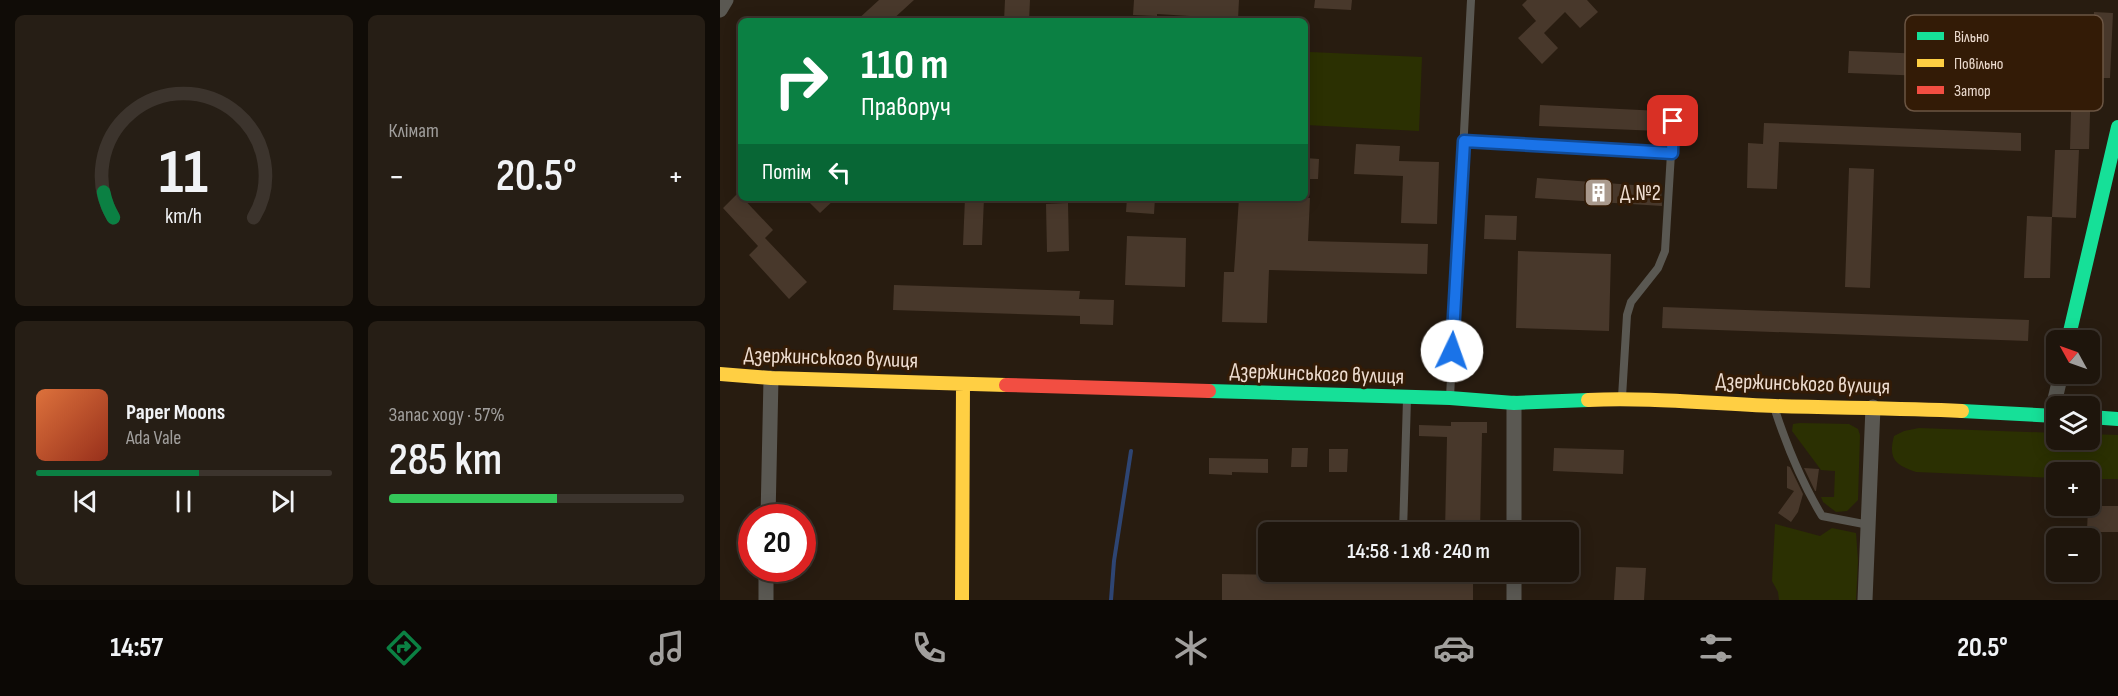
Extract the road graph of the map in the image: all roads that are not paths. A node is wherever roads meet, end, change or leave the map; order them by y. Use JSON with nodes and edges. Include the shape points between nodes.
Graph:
{"nodes":[{"id":1,"x":726,"y":0,"type":"edge"},
{"id":2,"x":1471,"y":0,"type":"edge"},
{"id":3,"x":720,"y":10,"type":"edge"},
{"id":4,"x":1673,"y":121,"type":"dead end"},
{"id":5,"x":2118,"y":127,"type":"edge"},
{"id":6,"x":1464,"y":141,"type":"junction"},
{"id":7,"x":1672,"y":153,"type":"junction"},
{"id":8,"x":2070,"y":330,"type":"edge"},
{"id":9,"x":720,"y":374,"type":"edge"},
{"id":10,"x":771,"y":378,"type":"junction"},
{"id":11,"x":963,"y":384,"type":"junction"},
{"id":12,"x":1407,"y":398,"type":"junction"},
{"id":13,"x":1450,"y":398,"type":"junction"},
{"id":14,"x":1622,"y":398,"type":"junction"},
{"id":15,"x":1514,"y":403,"type":"junction"},
{"id":16,"x":1774,"y":406,"type":"junction"},
{"id":17,"x":1873,"y":407,"type":"junction"},
{"id":18,"x":2046,"y":416,"type":"edge"},
{"id":19,"x":2100,"y":418,"type":"edge"},
{"id":20,"x":2118,"y":419,"type":"edge"},
{"id":21,"x":768,"y":504,"type":"edge"},
{"id":22,"x":1403,"y":522,"type":"edge"},
{"id":23,"x":1514,"y":522,"type":"edge"},
{"id":24,"x":1869,"y":525,"type":"junction"},
{"id":25,"x":766,"y":582,"type":"edge"},
{"id":26,"x":1514,"y":582,"type":"edge"},
{"id":27,"x":766,"y":600,"type":"edge"},
{"id":28,"x":962,"y":600,"type":"edge"},
{"id":29,"x":1514,"y":600,"type":"edge"},
{"id":30,"x":1866,"y":600,"type":"edge"}],
"edges":[{"from":1,"to":3,"type":"street"},
{"from":2,"to":6,"type":"lane"},
{"from":4,"to":7,"type":"lane"},
{"from":5,"to":8,"type":"main road"},
{"from":6,"to":7,"type":"lane"},
{"from":6,"to":13,"type":"lane"},
{"from":7,"to":14,"type":"lane","via":[[1665,251],[1658,268],[1631,302],[1627,315]]},
{"from":9,"to":10,"type":"main road","name":"Дзержинського вулиця"},
{"from":10,"to":11,"type":"main road","name":"Дзержинського вулиця"},
{"from":10,"to":21,"type":"street"},
{"from":11,"to":12,"type":"main road","name":"Дзержинського вулиця"},
{"from":11,"to":28,"type":"main road"},
{"from":12,"to":13,"type":"main road","name":"Дзержинського вулиця"},
{"from":12,"to":22,"type":"lane"},
{"from":13,"to":15,"type":"main road","name":"Дзержинського вулиця"},
{"from":14,"to":15,"type":"main road","name":"Дзержинського вулиця"},
{"from":14,"to":16,"type":"main road","name":"Дзержинського вулиця"},
{"from":15,"to":23,"type":"street"},
{"from":16,"to":17,"type":"main road","name":"Дзержинського вулиця"},
{"from":16,"to":24,"type":"lane","via":[[1822,516]]},
{"from":17,"to":18,"type":"main road","name":"Дзержинського вулиця"},
{"from":17,"to":24,"type":"street"},
{"from":19,"to":20,"type":"main road"},
{"from":24,"to":30,"type":"street"},
{"from":25,"to":27,"type":"street"},
{"from":26,"to":29,"type":"street"}]}
